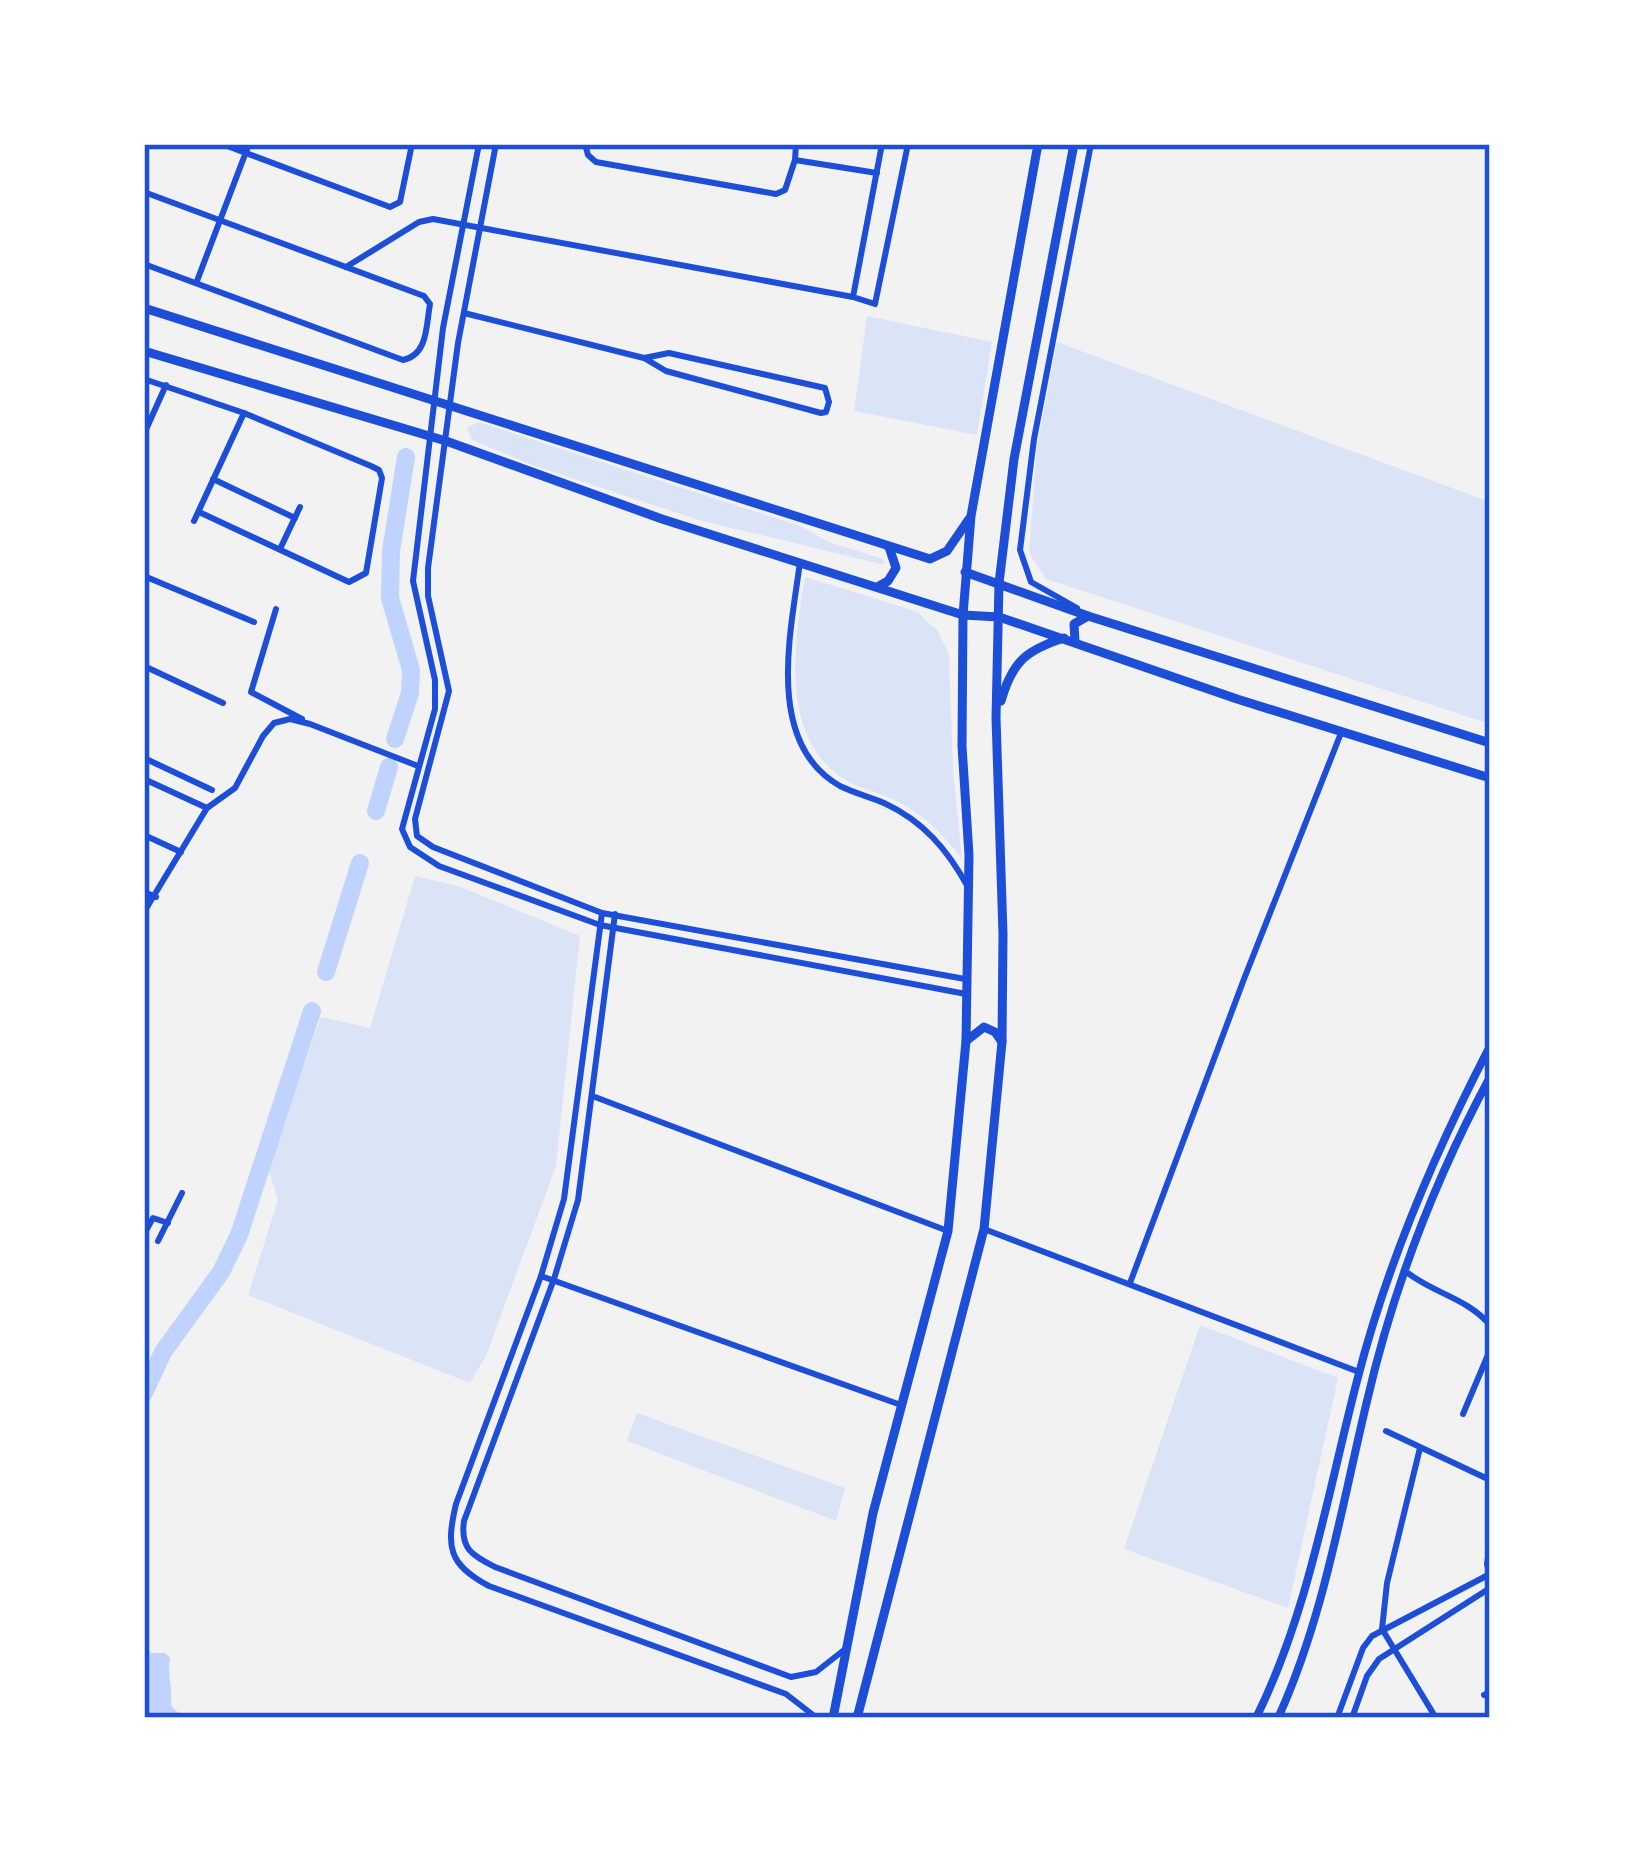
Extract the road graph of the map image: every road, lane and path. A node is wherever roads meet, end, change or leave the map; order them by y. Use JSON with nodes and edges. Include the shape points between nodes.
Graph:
{"nodes":[{"id":1,"x":222,"y":144,"type":"edge"},
{"id":2,"x":399,"y":144,"type":"edge"},
{"id":3,"x":479,"y":144,"type":"edge"},
{"id":4,"x":496,"y":144,"type":"edge"},
{"id":5,"x":585,"y":144,"type":"edge"},
{"id":6,"x":796,"y":144,"type":"edge"},
{"id":7,"x":882,"y":144,"type":"edge"},
{"id":8,"x":908,"y":144,"type":"edge"},
{"id":9,"x":1038,"y":144,"type":"edge"},
{"id":10,"x":1074,"y":144,"type":"edge"},
{"id":11,"x":1091,"y":144,"type":"edge"},
{"id":12,"x":411,"y":146,"type":"edge"},
{"id":13,"x":247,"y":148,"type":"edge"},
{"id":14,"x":795,"y":160,"type":"junction"},
{"id":15,"x":877,"y":173,"type":"junction"},
{"id":16,"x":144,"y":192,"type":"edge"},
{"id":17,"x":221,"y":221,"type":"junction"},
{"id":18,"x":463,"y":225,"type":"junction"},
{"id":19,"x":480,"y":228,"type":"junction"},
{"id":20,"x":144,"y":264,"type":"edge"},
{"id":21,"x":346,"y":267,"type":"junction"},
{"id":22,"x":197,"y":281,"type":"junction"},
{"id":23,"x":854,"y":299,"type":"junction"},
{"id":24,"x":144,"y":308,"type":"edge"},
{"id":25,"x":464,"y":313,"type":"junction"},
{"id":26,"x":144,"y":351,"type":"edge"},
{"id":27,"x":644,"y":358,"type":"junction"},
{"id":28,"x":144,"y":379,"type":"edge"},
{"id":29,"x":166,"y":385,"type":"junction"},
{"id":30,"x":434,"y":401,"type":"junction"},
{"id":31,"x":448,"y":406,"type":"junction"},
{"id":32,"x":244,"y":412,"type":"junction"},
{"id":33,"x":144,"y":434,"type":"edge"},
{"id":34,"x":431,"y":436,"type":"junction"},
{"id":35,"x":446,"y":441,"type":"junction"},
{"id":36,"x":213,"y":479,"type":"junction"},
{"id":37,"x":300,"y":507,"type":"dead end"},
{"id":38,"x":971,"y":516,"type":"junction"},
{"id":39,"x":295,"y":518,"type":"junction"},
{"id":40,"x":889,"y":547,"type":"junction"},
{"id":41,"x":280,"y":549,"type":"junction"},
{"id":42,"x":800,"y":562,"type":"junction"},
{"id":43,"x":965,"y":572,"type":"junction"},
{"id":44,"x":144,"y":576,"type":"edge"},
{"id":45,"x":998,"y":583,"type":"junction"},
{"id":46,"x":879,"y":586,"type":"junction"},
{"id":47,"x":276,"y":609,"type":"dead end"},
{"id":48,"x":963,"y":615,"type":"junction"},
{"id":49,"x":999,"y":617,"type":"junction"},
{"id":50,"x":1093,"y":617,"type":"junction"},
{"id":51,"x":254,"y":622,"type":"dead end"},
{"id":52,"x":1070,"y":640,"type":"junction"},
{"id":53,"x":144,"y":666,"type":"edge"},
{"id":54,"x":223,"y":703,"type":"dead end"},
{"id":55,"x":996,"y":718,"type":"junction"},
{"id":56,"x":310,"y":724,"type":"junction"},
{"id":57,"x":1342,"y":733,"type":"junction"},
{"id":58,"x":1490,"y":740,"type":"edge"},
{"id":59,"x":424,"y":744,"type":"junction"},
{"id":60,"x":436,"y":748,"type":"junction"},
{"id":61,"x":144,"y":758,"type":"edge"},
{"id":62,"x":418,"y":766,"type":"junction"},
{"id":63,"x":144,"y":778,"type":"edge"},
{"id":64,"x":1490,"y":778,"type":"edge"},
{"id":65,"x":212,"y":790,"type":"dead end"},
{"id":66,"x":207,"y":808,"type":"junction"},
{"id":67,"x":144,"y":835,"type":"edge"},
{"id":68,"x":181,"y":852,"type":"junction"},
{"id":69,"x":968,"y":887,"type":"junction"},
{"id":70,"x":144,"y":892,"type":"edge"},
{"id":71,"x":156,"y":897,"type":"junction"},
{"id":72,"x":144,"y":912,"type":"edge"},
{"id":73,"x":602,"y":913,"type":"junction"},
{"id":74,"x":615,"y":914,"type":"junction"},
{"id":75,"x":600,"y":925,"type":"junction"},
{"id":76,"x":614,"y":927,"type":"junction"},
{"id":77,"x":803,"y":949,"type":"junction"},
{"id":78,"x":800,"y":963,"type":"junction"},
{"id":79,"x":967,"y":979,"type":"junction"},
{"id":80,"x":966,"y":994,"type":"junction"},
{"id":81,"x":966,"y":1041,"type":"junction"},
{"id":82,"x":1002,"y":1042,"type":"junction"},
{"id":83,"x":1490,"y":1046,"type":"edge"},
{"id":84,"x":1490,"y":1077,"type":"edge"},
{"id":85,"x":595,"y":1097,"type":"junction"},
{"id":86,"x":182,"y":1193,"type":"dead end"},
{"id":87,"x":1414,"y":1205,"type":"junction"},
{"id":88,"x":1427,"y":1211,"type":"junction"},
{"id":89,"x":168,"y":1223,"type":"junction"},
{"id":90,"x":984,"y":1229,"type":"junction"},
{"id":91,"x":948,"y":1231,"type":"junction"},
{"id":92,"x":144,"y":1234,"type":"edge"},
{"id":93,"x":158,"y":1241,"type":"dead end"},
{"id":94,"x":1404,"y":1270,"type":"junction"},
{"id":95,"x":541,"y":1276,"type":"junction"},
{"id":96,"x":554,"y":1280,"type":"junction"},
{"id":97,"x":1130,"y":1283,"type":"junction"},
{"id":98,"x":1490,"y":1325,"type":"edge"},
{"id":99,"x":1490,"y":1350,"type":"edge"},
{"id":100,"x":1359,"y":1372,"type":"junction"},
{"id":101,"x":901,"y":1405,"type":"junction"},
{"id":102,"x":1463,"y":1414,"type":"dead end"},
{"id":103,"x":1386,"y":1431,"type":"dead end"},
{"id":104,"x":1420,"y":1448,"type":"junction"},
{"id":105,"x":1490,"y":1480,"type":"edge"},
{"id":106,"x":1324,"y":1511,"type":"junction"},
{"id":107,"x":1341,"y":1515,"type":"junction"},
{"id":108,"x":1490,"y":1545,"type":"edge"},
{"id":109,"x":467,"y":1552,"type":"junction"},
{"id":110,"x":459,"y":1564,"type":"junction"},
{"id":111,"x":1490,"y":1575,"type":"edge"},
{"id":112,"x":1490,"y":1588,"type":"edge"},
{"id":113,"x":1382,"y":1629,"type":"junction"},
{"id":114,"x":1394,"y":1646,"type":"junction"},
{"id":115,"x":848,"y":1647,"type":"junction"},
{"id":116,"x":791,"y":1676,"type":"junction"},
{"id":117,"x":786,"y":1694,"type":"junction"},
{"id":118,"x":1265,"y":1700,"type":"junction"},
{"id":119,"x":1283,"y":1706,"type":"junction"},
{"id":120,"x":817,"y":1718,"type":"edge"},
{"id":121,"x":833,"y":1718,"type":"edge"},
{"id":122,"x":857,"y":1718,"type":"edge"},
{"id":123,"x":1256,"y":1718,"type":"edge"},
{"id":124,"x":1278,"y":1718,"type":"edge"},
{"id":125,"x":1337,"y":1718,"type":"edge"},
{"id":126,"x":1352,"y":1718,"type":"edge"},
{"id":127,"x":1436,"y":1718,"type":"edge"}],
"edges":[{"from":1,"to":13,"type":"street"},
{"from":2,"to":12,"type":"street"},
{"from":3,"to":18,"type":"street"},
{"from":4,"to":19,"type":"street"},
{"from":5,"to":14,"type":"street","via":[[596,162],[776,194]]},
{"from":6,"to":14,"type":"street"},
{"from":7,"to":15,"type":"street"},
{"from":8,"to":23,"type":"street","via":[[875,304]]},
{"from":9,"to":38,"type":"main road"},
{"from":10,"to":45,"type":"main road"},
{"from":11,"to":50,"type":"street","via":[[1020,550],[1038,588]]},
{"from":12,"to":13,"type":"street","via":[[400,202],[390,207]]},
{"from":13,"to":17,"type":"street"},
{"from":14,"to":15,"type":"street"},
{"from":15,"to":23,"type":"street"},
{"from":16,"to":17,"type":"street"},
{"from":17,"to":21,"type":"street"},
{"from":17,"to":22,"type":"street"},
{"from":18,"to":19,"type":"street"},
{"from":18,"to":21,"type":"street","via":[[419,222]]},
{"from":18,"to":30,"type":"street"},
{"from":19,"to":23,"type":"street"},
{"from":19,"to":25,"type":"street"},
{"from":20,"to":22,"type":"street"},
{"from":21,"to":22,"type":"street","via":[[430,304],[414,358]]},
{"from":24,"to":30,"type":"main road"},
{"from":25,"to":27,"type":"street"},
{"from":25,"to":31,"type":"street"},
{"from":26,"to":34,"type":"main road"},
{"from":27,"to":27,"type":"street","via":[[669,353],[825,388],[829,402],[820,413]]},
{"from":28,"to":29,"type":"street"},
{"from":29,"to":32,"type":"street"},
{"from":29,"to":33,"type":"street"},
{"from":30,"to":31,"type":"main road"},
{"from":30,"to":34,"type":"street"},
{"from":31,"to":35,"type":"street"},
{"from":31,"to":40,"type":"main road"},
{"from":32,"to":36,"type":"street"},
{"from":32,"to":41,"type":"street","via":[[380,470],[361,579],[349,582]]},
{"from":34,"to":35,"type":"main road"},
{"from":34,"to":59,"type":"street","via":[[413,580],[435,680]]},
{"from":35,"to":42,"type":"main road"},
{"from":35,"to":60,"type":"street","via":[[427,580],[449,691]]},
{"from":36,"to":39,"type":"street"},
{"from":36,"to":41,"type":"street","via":[[197,517]]},
{"from":37,"to":39,"type":"street"},
{"from":38,"to":40,"type":"main road","via":[[930,559]]},
{"from":38,"to":43,"type":"main road"},
{"from":39,"to":41,"type":"street"},
{"from":40,"to":46,"type":"main road","via":[[896,568]]},
{"from":42,"to":46,"type":"main road"},
{"from":42,"to":69,"type":"street","via":[[789,697],[803,746],[839,785],[924,827]]},
{"from":43,"to":45,"type":"main road"},
{"from":43,"to":48,"type":"main road"},
{"from":44,"to":51,"type":"street"},
{"from":45,"to":49,"type":"main road"},
{"from":45,"to":50,"type":"main road"},
{"from":46,"to":48,"type":"main road"},
{"from":47,"to":56,"type":"street","via":[[251,692]]},
{"from":48,"to":49,"type":"main road"},
{"from":48,"to":69,"type":"main road"},
{"from":49,"to":52,"type":"main road"},
{"from":49,"to":55,"type":"main road"},
{"from":50,"to":52,"type":"main road","via":[[1075,623]]},
{"from":50,"to":58,"type":"main road"},
{"from":52,"to":55,"type":"main road","via":[[1021,656]]},
{"from":52,"to":57,"type":"main road"},
{"from":53,"to":54,"type":"street"},
{"from":55,"to":82,"type":"main road"},
{"from":56,"to":62,"type":"street"},
{"from":56,"to":66,"type":"street","via":[[274,723],[235,788]]},
{"from":57,"to":64,"type":"main road"},
{"from":57,"to":97,"type":"street"},
{"from":59,"to":60,"type":"street"},
{"from":59,"to":62,"type":"street"},
{"from":60,"to":73,"type":"street","via":[[415,819],[418,836]]},
{"from":61,"to":65,"type":"street"},
{"from":62,"to":75,"type":"street","via":[[402,818],[417,854]]},
{"from":63,"to":66,"type":"street"},
{"from":66,"to":68,"type":"street"},
{"from":67,"to":68,"type":"street"},
{"from":68,"to":71,"type":"street"},
{"from":69,"to":79,"type":"main road"},
{"from":70,"to":71,"type":"street"},
{"from":71,"to":72,"type":"street"},
{"from":73,"to":74,"type":"street"},
{"from":73,"to":75,"type":"street"},
{"from":74,"to":76,"type":"street"},
{"from":74,"to":77,"type":"street"},
{"from":75,"to":76,"type":"street"},
{"from":75,"to":95,"type":"street","via":[[564,1199]]},
{"from":76,"to":78,"type":"street"},
{"from":76,"to":85,"type":"street"},
{"from":77,"to":78,"type":"street"},
{"from":77,"to":79,"type":"street"},
{"from":78,"to":80,"type":"street"},
{"from":79,"to":80,"type":"main road"},
{"from":80,"to":81,"type":"main road"},
{"from":81,"to":82,"type":"main road","via":[[984,1027]]},
{"from":81,"to":91,"type":"main road"},
{"from":82,"to":90,"type":"main road"},
{"from":83,"to":87,"type":"main road"},
{"from":84,"to":88,"type":"main road"},
{"from":85,"to":91,"type":"street"},
{"from":85,"to":96,"type":"street"},
{"from":86,"to":89,"type":"street"},
{"from":87,"to":88,"type":"main road"},
{"from":87,"to":100,"type":"main road"},
{"from":88,"to":94,"type":"main road"},
{"from":89,"to":92,"type":"street","via":[[153,1218]]},
{"from":89,"to":93,"type":"street"},
{"from":90,"to":97,"type":"street"},
{"from":90,"to":122,"type":"main road"},
{"from":91,"to":101,"type":"main road"},
{"from":94,"to":98,"type":"street","via":[[1470,1305]]},
{"from":94,"to":107,"type":"main road"},
{"from":95,"to":96,"type":"street"},
{"from":95,"to":110,"type":"street","via":[[456,1504],[449,1532]]},
{"from":96,"to":101,"type":"street"},
{"from":96,"to":109,"type":"street","via":[[464,1521]]},
{"from":97,"to":100,"type":"street"},
{"from":99,"to":102,"type":"street"},
{"from":100,"to":106,"type":"main road"},
{"from":101,"to":115,"type":"main road"},
{"from":103,"to":104,"type":"street"},
{"from":104,"to":105,"type":"street"},
{"from":104,"to":113,"type":"street"},
{"from":106,"to":107,"type":"main road"},
{"from":106,"to":118,"type":"main road"},
{"from":107,"to":119,"type":"main road","via":[[1320,1608]]},
{"from":108,"to":111,"type":"street"},
{"from":109,"to":110,"type":"street"},
{"from":109,"to":116,"type":"street"},
{"from":110,"to":117,"type":"street","via":[[489,1586]]},
{"from":111,"to":113,"type":"street"},
{"from":112,"to":114,"type":"street"},
{"from":113,"to":114,"type":"street"},
{"from":113,"to":125,"type":"street","via":[[1363,1648]]},
{"from":114,"to":126,"type":"street","via":[[1372,1666]]},
{"from":114,"to":127,"type":"street"},
{"from":115,"to":116,"type":"street","via":[[816,1672]]},
{"from":115,"to":121,"type":"main road"},
{"from":116,"to":117,"type":"street"},
{"from":117,"to":120,"type":"street"},
{"from":118,"to":119,"type":"main road"},
{"from":118,"to":123,"type":"main road"},
{"from":119,"to":124,"type":"main road"}]}
